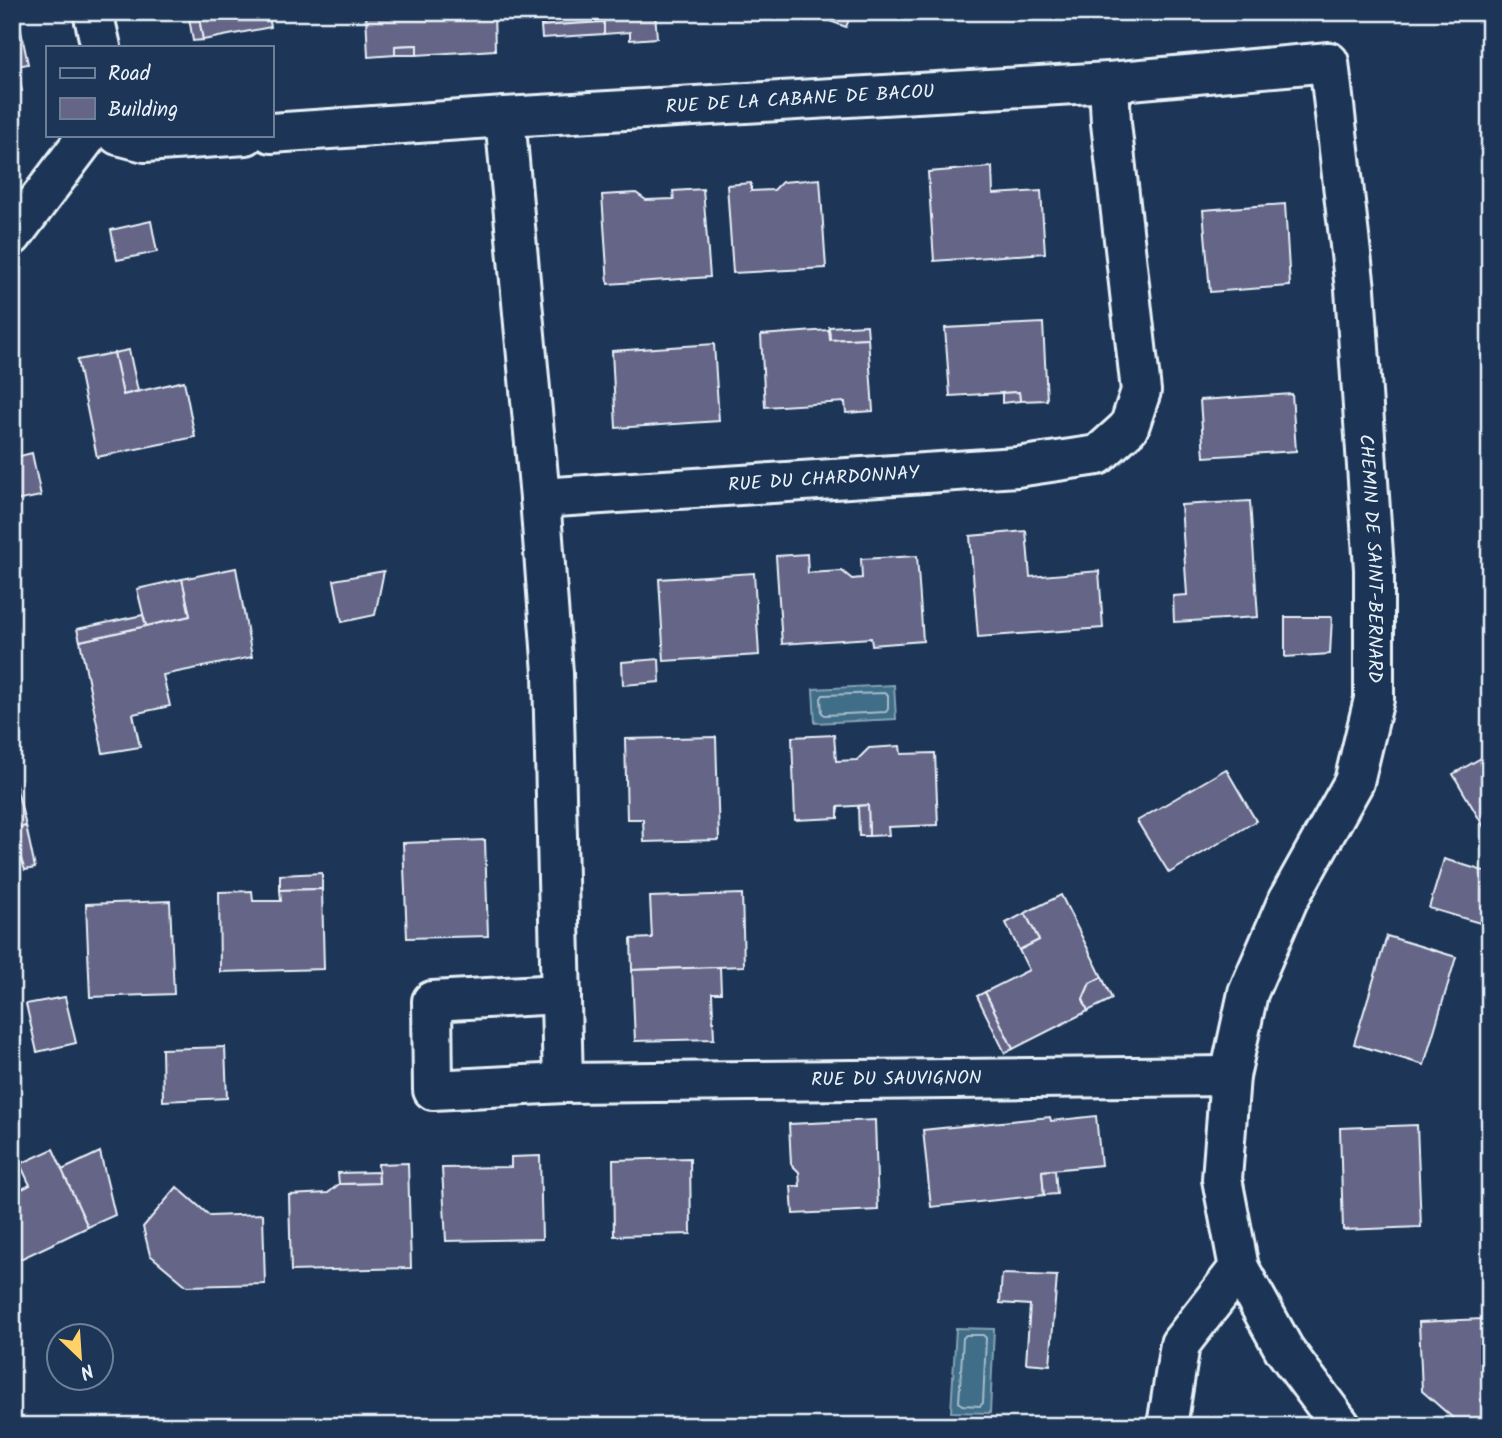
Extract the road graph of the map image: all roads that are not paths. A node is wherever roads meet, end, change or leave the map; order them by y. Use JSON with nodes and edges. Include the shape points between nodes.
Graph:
{"nodes":[{"id":1,"x":93,"y":12,"type":"edge"},
{"id":2,"x":101,"y":46,"type":"edge"},
{"id":3,"x":1329,"y":62,"type":"joint"},
{"id":4,"x":1109,"y":82,"type":"junction"},
{"id":5,"x":505,"y":117,"type":"junction"},
{"id":6,"x":273,"y":133,"type":"edge"},
{"id":7,"x":87,"y":136,"type":"edge"},
{"id":8,"x":121,"y":136,"type":"edge"},
{"id":9,"x":232,"y":136,"type":"edge"},
{"id":10,"x":12,"y":236,"type":"edge"},
{"id":11,"x":540,"y":498,"type":"junction"},
{"id":12,"x":561,"y":994,"type":"junction"},
{"id":13,"x":1230,"y":1076,"type":"junction"},
{"id":14,"x":563,"y":1083,"type":"junction"},
{"id":15,"x":1239,"y":1268,"type":"junction"},
{"id":16,"x":1167,"y":1426,"type":"edge"},
{"id":17,"x":1341,"y":1426,"type":"edge"}],
"edges":[{"from":1,"to":2,"type":"street"},
{"from":3,"to":4,"type":"street","name":"RUE DE LA CABANE DE BACOU"},
{"from":3,"to":13,"type":"street","name":"CHEMIN DE SAINT-BERNARD","via":[[1356,302],[1374,569],[1374,699],[1354,782],[1288,900],[1248,993]]},
{"from":4,"to":5,"type":"street","name":"RUE DE LA CABANE DE BACOU"},
{"from":4,"to":11,"type":"street","name":"RUE DU CHARDONNAY","via":[[1141,391],[1129,427],[1098,455],[1017,467]]},
{"from":5,"to":6,"type":"street","name":"RUE DE LA CABANE DE BACOU"},
{"from":5,"to":11,"type":"street"},
{"from":7,"to":10,"type":"street"},
{"from":8,"to":9,"type":"street","via":[[145,142]]},
{"from":11,"to":12,"type":"street","via":[[553,673]]},
{"from":12,"to":14,"type":"street"},
{"from":12,"to":14,"type":"street","name":"RUE DU SAUVIGNON","via":[[432,1001],[433,1090]]},
{"from":13,"to":14,"type":"street","name":"RUE DU SAUVIGNON"},
{"from":13,"to":15,"type":"street","name":"CHEMIN DE SAINT-BERNARD","via":[[1222,1178]]},
{"from":15,"to":16,"type":"street","via":[[1180,1344]]},
{"from":15,"to":17,"type":"street","name":"CHEMIN DE SAINT-BERNARD","via":[[1284,1349]]}]}
